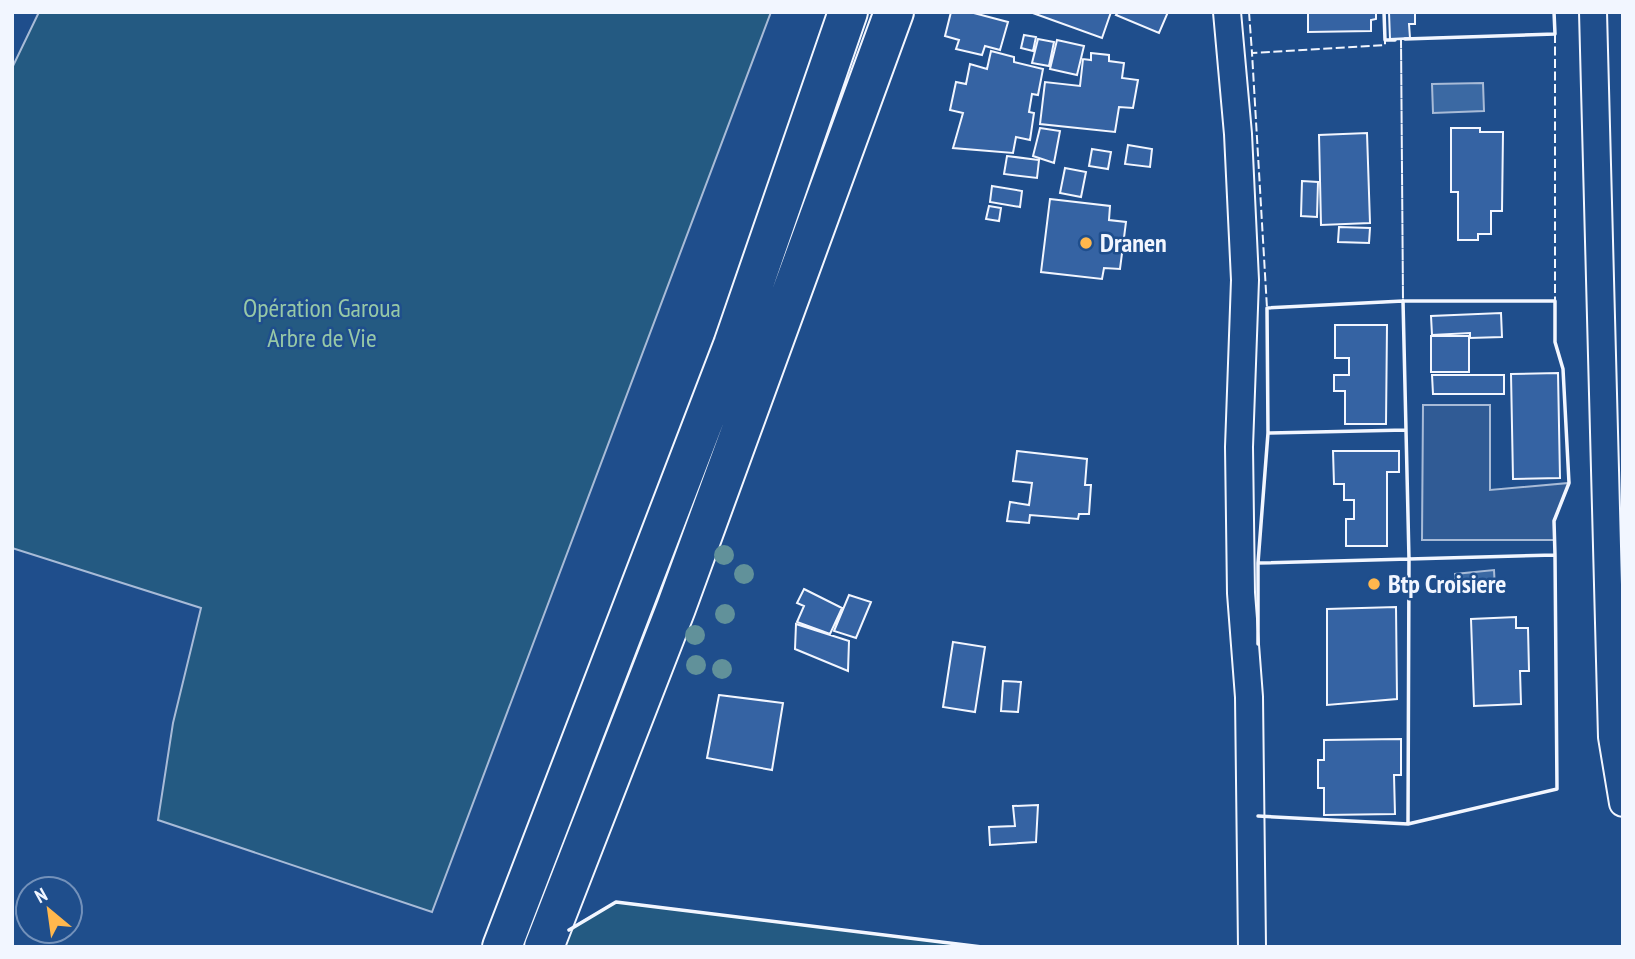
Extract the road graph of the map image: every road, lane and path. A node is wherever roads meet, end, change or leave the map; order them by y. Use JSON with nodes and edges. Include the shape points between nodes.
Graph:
{"nodes":[{"id":1,"x":848,"y":12,"type":"edge"},
{"id":2,"x":894,"y":12,"type":"edge"},
{"id":3,"x":1227,"y":12,"type":"edge"},
{"id":4,"x":1593,"y":12,"type":"edge"},
{"id":5,"x":1623,"y":803,"type":"edge"},
{"id":6,"x":502,"y":947,"type":"edge"},
{"id":7,"x":544,"y":947,"type":"edge"},
{"id":8,"x":1252,"y":947,"type":"edge"}],
"edges":[{"from":1,"to":6,"type":"main road","via":[[733,345]]},
{"from":2,"to":7,"type":"main road","via":[[681,595]]},
{"from":3,"to":8,"type":"street","via":[[1245,280],[1239,447]]},
{"from":4,"to":5,"type":"street","via":[[1612,737]]}]}
